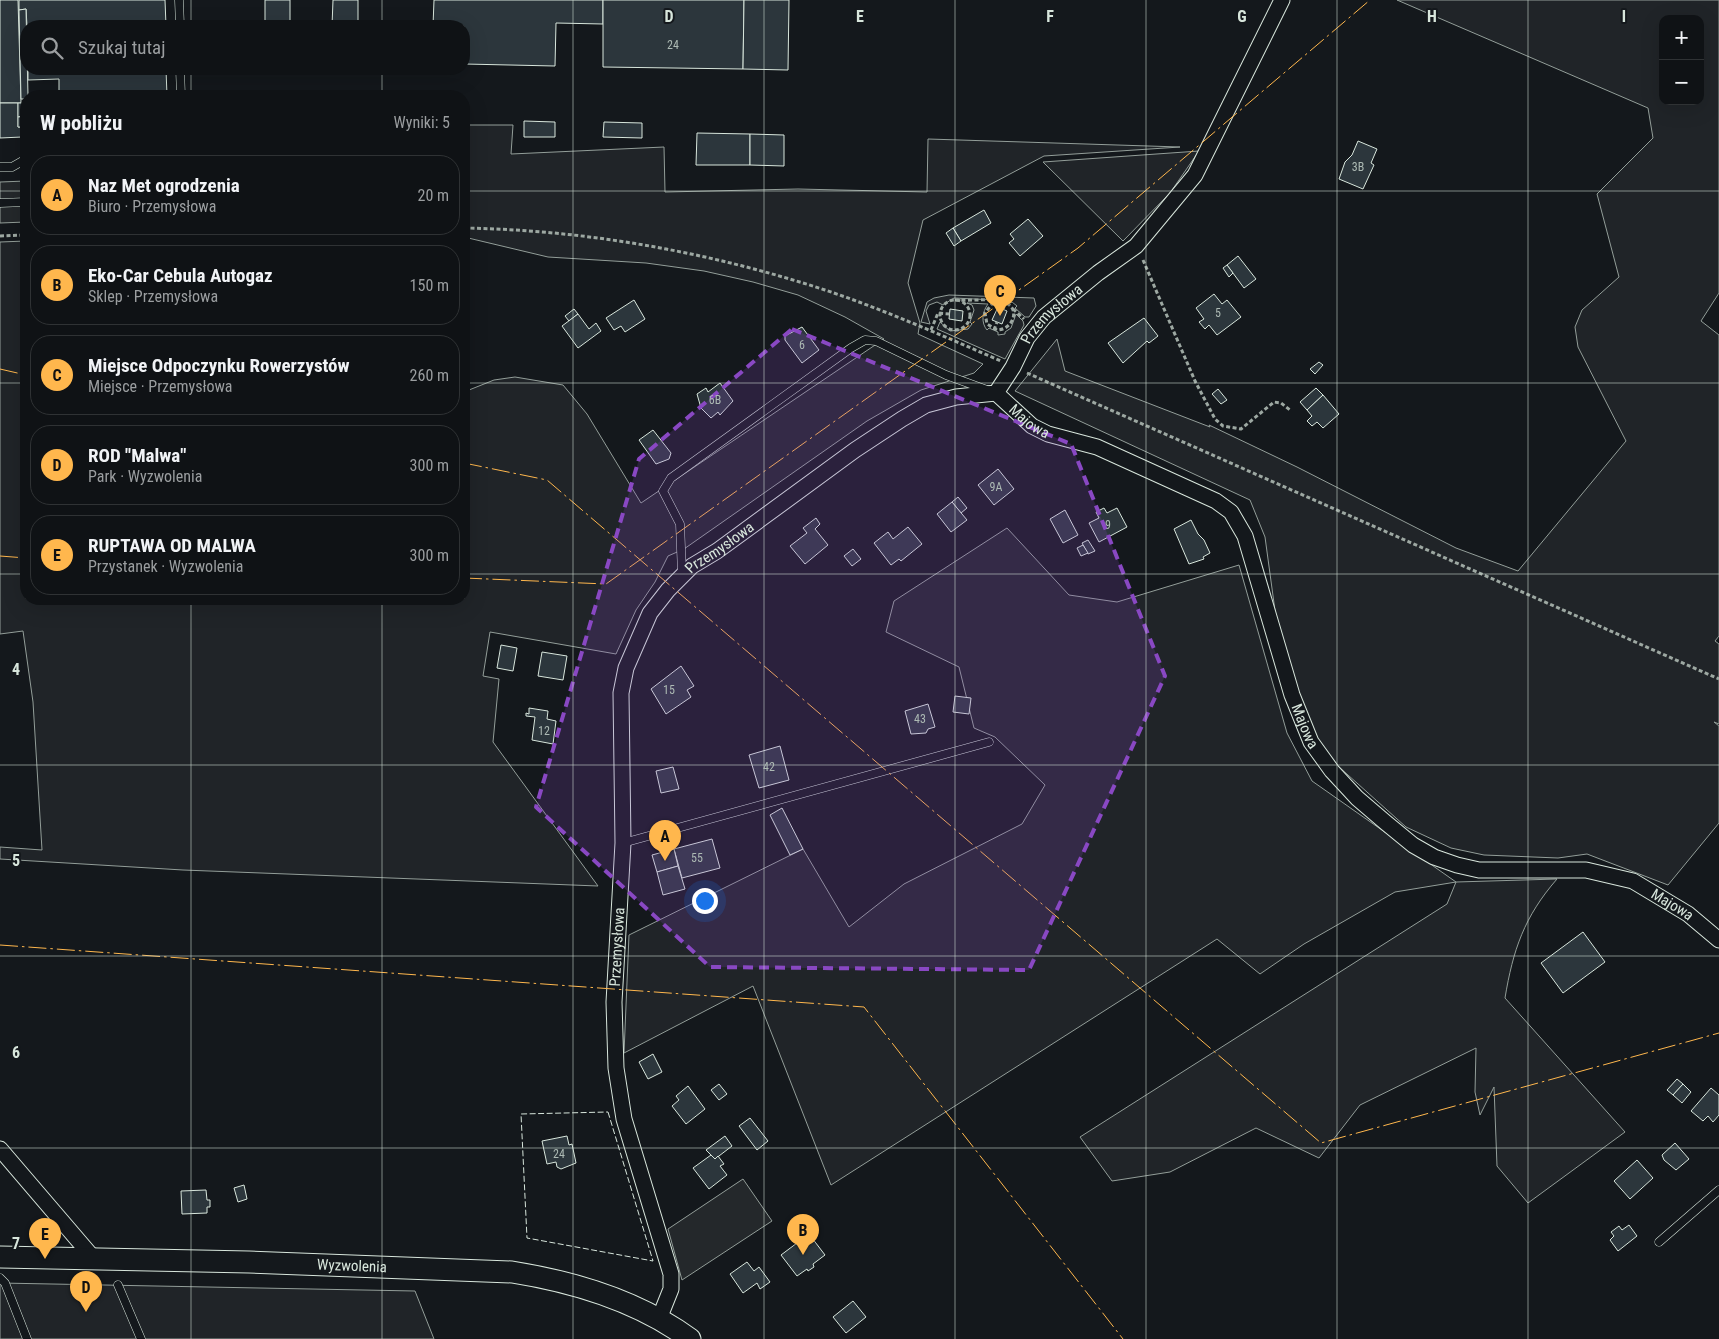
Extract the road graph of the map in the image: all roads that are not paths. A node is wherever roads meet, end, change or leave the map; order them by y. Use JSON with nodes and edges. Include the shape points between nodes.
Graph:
{"nodes":[{"id":1,"x":179,"y":0,"type":"edge"},
{"id":2,"x":1282,"y":0,"type":"edge"},
{"id":3,"x":180,"y":20,"type":"edge"},
{"id":4,"x":180,"y":75,"type":"edge"},
{"id":5,"x":181,"y":90,"type":"edge"},
{"id":6,"x":20,"y":162,"type":"edge"},
{"id":7,"x":0,"y":168,"type":"edge"},
{"id":8,"x":20,"y":202,"type":"edge"},
{"id":9,"x":0,"y":203,"type":"edge"},
{"id":10,"x":996,"y":393,"type":"junction"},
{"id":11,"x":682,"y":573,"type":"junction"},
{"id":12,"x":989,"y":742,"type":"dead end"},
{"id":13,"x":623,"y":843,"type":"junction"},
{"id":14,"x":1719,"y":940,"type":"edge"},
{"id":15,"x":0,"y":1149,"type":"edge"},
{"id":16,"x":1719,"y":1190,"type":"edge"},
{"id":17,"x":1660,"y":1242,"type":"dead end"},
{"id":18,"x":0,"y":1257,"type":"edge"},
{"id":19,"x":95,"y":1260,"type":"junction"},
{"id":20,"x":0,"y":1278,"type":"edge"},
{"id":21,"x":118,"y":1285,"type":"dead end"},
{"id":22,"x":659,"y":1319,"type":"junction"},
{"id":23,"x":27,"y":1339,"type":"edge"},
{"id":24,"x":141,"y":1339,"type":"edge"},
{"id":25,"x":690,"y":1339,"type":"edge"}],
"edges":[{"from":1,"to":3,"type":"lane"},
{"from":2,"to":10,"type":"street","name":"Przemysłowa","via":[[1195,175],[1136,246],[1044,317],[1027,338]]},
{"from":4,"to":5,"type":"lane"},
{"from":6,"to":7,"type":"lane"},
{"from":8,"to":9,"type":"lane"},
{"from":10,"to":11,"type":"street","name":"Przemysłowa","via":[[956,397],[926,405],[847,456]]},
{"from":10,"to":11,"type":"lane","via":[[865,340],[671,478],[663,491],[680,524]]},
{"from":10,"to":14,"type":"street","name":"Majowa","via":[[1032,426],[1048,434],[1097,447],[1197,491],[1231,512],[1245,536],[1289,686],[1311,742],[1357,798],[1412,845],[1434,857],[1479,870],[1586,870],[1633,881],[1688,914]]},
{"from":11,"to":13,"type":"street","name":"Przemysłowa","via":[[650,614],[626,668],[621,693]]},
{"from":12,"to":13,"type":"lane"},
{"from":13,"to":22,"type":"street","name":"Przemysłowa","via":[[614,1002],[616,1068],[624,1119],[671,1274],[671,1289]]},
{"from":15,"to":19,"type":"street"},
{"from":16,"to":17,"type":"lane"},
{"from":18,"to":19,"type":"street","name":"Wyzwolenia"},
{"from":19,"to":22,"type":"street","name":"Wyzwolenia","via":[[512,1272],[549,1278],[598,1292]]},
{"from":20,"to":23,"type":"lane","via":[[5,1283]]},
{"from":21,"to":24,"type":"lane"},
{"from":22,"to":25,"type":"street","name":"Wyzwolenia"}]}
